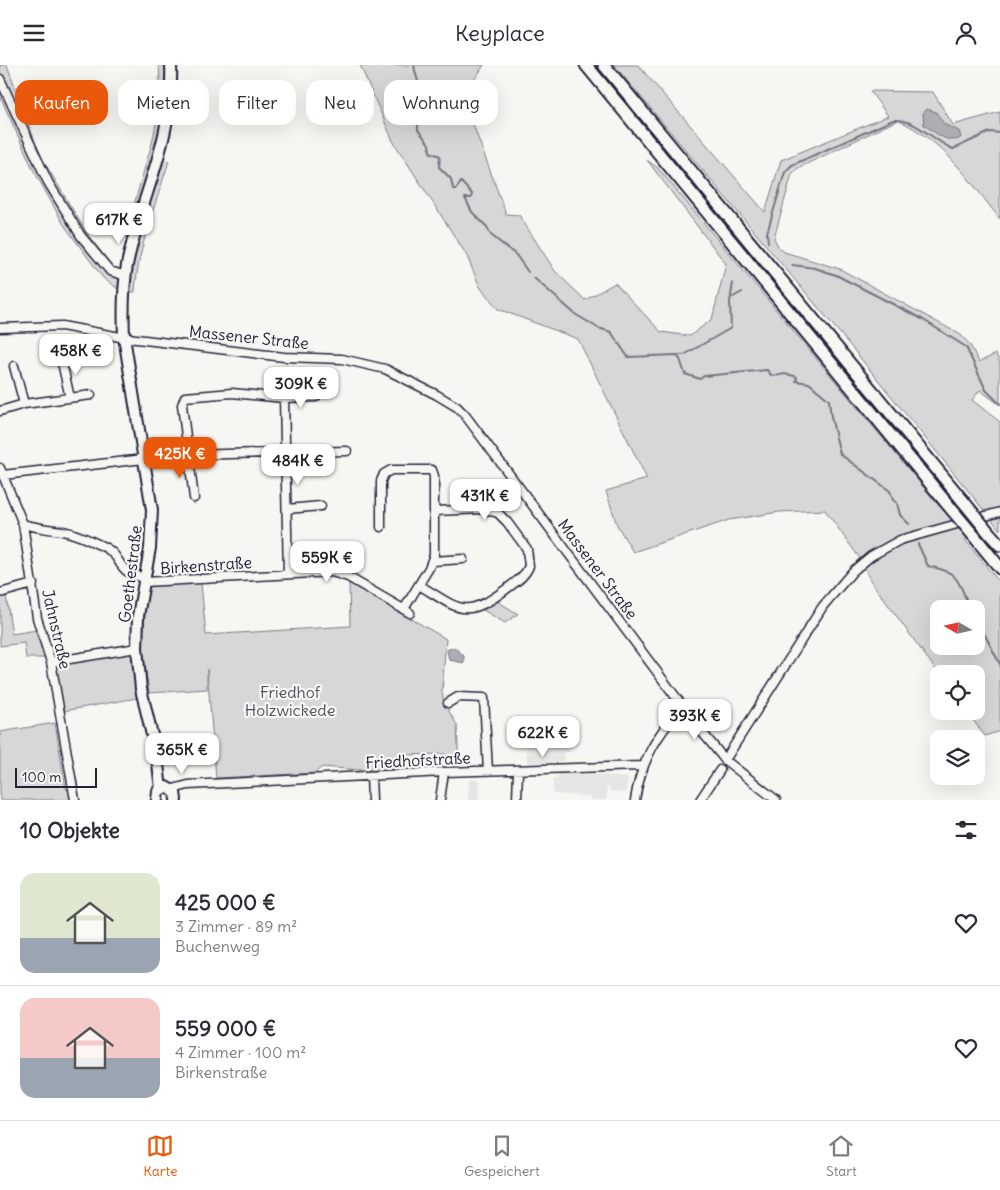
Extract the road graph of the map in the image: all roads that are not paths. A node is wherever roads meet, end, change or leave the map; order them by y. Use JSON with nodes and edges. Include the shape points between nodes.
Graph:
{"nodes":[{"id":1,"x":171,"y":65,"type":"edge"},
{"id":2,"x":586,"y":65,"type":"edge"},
{"id":3,"x":604,"y":65,"type":"edge"},
{"id":4,"x":0,"y":79,"type":"edge"},
{"id":5,"x":126,"y":276,"type":"junction"},
{"id":6,"x":0,"y":328,"type":"edge"},
{"id":7,"x":124,"y":337,"type":"junction"},
{"id":8,"x":61,"y":358,"type":"dead end"},
{"id":9,"x":14,"y":366,"type":"dead end"},
{"id":10,"x":91,"y":395,"type":"dead end"},
{"id":11,"x":316,"y":397,"type":"dead end"},
{"id":12,"x":284,"y":398,"type":"junction"},
{"id":13,"x":70,"y":399,"type":"junction"},
{"id":14,"x":24,"y":404,"type":"junction"},
{"id":15,"x":0,"y":411,"type":"edge"},
{"id":16,"x":347,"y":451,"type":"dead end"},
{"id":17,"x":286,"y":453,"type":"junction"},
{"id":18,"x":187,"y":455,"type":"junction"},
{"id":19,"x":144,"y":459,"type":"junction"},
{"id":20,"x":2,"y":472,"type":"edge"},
{"id":21,"x":194,"y":498,"type":"dead end"},
{"id":22,"x":321,"y":507,"type":"dead end"},
{"id":23,"x":287,"y":509,"type":"junction"},
{"id":24,"x":434,"y":511,"type":"junction"},
{"id":25,"x":1000,"y":512,"type":"edge"},
{"id":26,"x":24,"y":524,"type":"junction"},
{"id":27,"x":381,"y":527,"type":"dead end"},
{"id":28,"x":1000,"y":545,"type":"edge"},
{"id":29,"x":463,"y":559,"type":"dead end"},
{"id":30,"x":432,"y":561,"type":"junction"},
{"id":31,"x":1000,"y":568,"type":"edge"},
{"id":32,"x":288,"y":574,"type":"junction"},
{"id":33,"x":144,"y":580,"type":"junction"},
{"id":34,"x":33,"y":584,"type":"junction"},
{"id":35,"x":419,"y":585,"type":"junction"},
{"id":36,"x":0,"y":593,"type":"edge"},
{"id":37,"x":137,"y":649,"type":"junction"},
{"id":38,"x":51,"y":662,"type":"junction"},
{"id":39,"x":448,"y":703,"type":"dead end"},
{"id":40,"x":683,"y":707,"type":"junction"},
{"id":41,"x":725,"y":760,"type":"junction"},
{"id":42,"x":642,"y":766,"type":"junction"},
{"id":43,"x":518,"y":770,"type":"junction"},
{"id":44,"x":720,"y":770,"type":"dead end"},
{"id":45,"x":488,"y":771,"type":"junction"},
{"id":46,"x":444,"y":772,"type":"junction"},
{"id":47,"x":370,"y":776,"type":"junction"},
{"id":48,"x":164,"y":794,"type":"edge"},
{"id":49,"x":75,"y":800,"type":"edge"},
{"id":50,"x":372,"y":800,"type":"edge"},
{"id":51,"x":440,"y":800,"type":"edge"},
{"id":52,"x":517,"y":800,"type":"edge"},
{"id":53,"x":635,"y":800,"type":"edge"},
{"id":54,"x":700,"y":800,"type":"edge"},
{"id":55,"x":776,"y":800,"type":"edge"}],
"edges":[{"from":1,"to":5,"type":"main road","name":"Goethestraße","via":[[167,128],[136,230]]},
{"from":2,"to":31,"type":"highway","bridge":true},
{"from":3,"to":28,"type":"highway","bridge":true},
{"from":4,"to":5,"type":"street","via":[[48,182],[77,229],[104,266]]},
{"from":5,"to":7,"type":"main road","name":"Goethestraße"},
{"from":6,"to":7,"type":"street","name":"Massener Straße","via":[[62,326]]},
{"from":7,"to":19,"type":"main road","name":"Goethestraße"},
{"from":7,"to":40,"type":"street","name":"Massener Straße","via":[[284,357],[362,362],[385,369],[457,407]]},
{"from":8,"to":13,"type":"street"},
{"from":9,"to":14,"type":"street"},
{"from":10,"to":13,"type":"street"},
{"from":11,"to":12,"type":"street"},
{"from":12,"to":17,"type":"street"},
{"from":12,"to":18,"type":"street","via":[[232,393],[185,397],[182,405]]},
{"from":13,"to":14,"type":"street"},
{"from":14,"to":15,"type":"street"},
{"from":16,"to":17,"type":"street"},
{"from":17,"to":18,"type":"street"},
{"from":17,"to":23,"type":"street"},
{"from":18,"to":21,"type":"street"},
{"from":19,"to":20,"type":"street"},
{"from":19,"to":33,"type":"main road","name":"Goethestraße","via":[[152,529]]},
{"from":20,"to":26,"type":"street","name":"Jahnstraße"},
{"from":22,"to":23,"type":"street"},
{"from":23,"to":32,"type":"street"},
{"from":24,"to":27,"type":"street","via":[[432,470],[391,470],[380,481]]},
{"from":24,"to":30,"type":"street"},
{"from":24,"to":35,"type":"street","via":[[483,509],[498,513],[527,549],[529,566],[520,579],[476,608],[458,607]]},
{"from":25,"to":41,"type":"street","via":[[900,540],[871,556],[853,571],[824,606]]},
{"from":26,"to":33,"type":"street","via":[[69,532],[98,545],[109,551],[124,571]]},
{"from":26,"to":34,"type":"street","name":"Jahnstraße"},
{"from":29,"to":30,"type":"street"},
{"from":30,"to":35,"type":"street"},
{"from":32,"to":33,"type":"street","name":"Birkenstraße"},
{"from":32,"to":35,"type":"street","name":"Birkenstraße","via":[[341,574],[407,611]]},
{"from":33,"to":37,"type":"main road","name":"Goethestraße"},
{"from":34,"to":36,"type":"street"},
{"from":34,"to":38,"type":"street","name":"Jahnstraße","via":[[40,631]]},
{"from":37,"to":38,"type":"street"},
{"from":37,"to":48,"type":"main road","name":"Goethestraße","via":[[141,689]]},
{"from":38,"to":49,"type":"street","name":"Jahnstraße"},
{"from":39,"to":45,"type":"street","via":[[458,697],[484,698]]},
{"from":40,"to":41,"type":"street","name":"Massener Straße"},
{"from":40,"to":42,"type":"street","via":[[659,735]]},
{"from":41,"to":55,"type":"street","name":"Massener Straße"},
{"from":42,"to":43,"type":"street","name":"Friedhofstraße"},
{"from":42,"to":53,"type":"street"},
{"from":43,"to":45,"type":"street","name":"Friedhofstraße"},
{"from":43,"to":52,"type":"street"},
{"from":44,"to":54,"type":"street"},
{"from":45,"to":46,"type":"street","name":"Friedhofstraße"},
{"from":46,"to":47,"type":"street","name":"Friedhofstraße"},
{"from":46,"to":51,"type":"street"},
{"from":47,"to":48,"type":"street","name":"Friedhofstraße","via":[[195,786]]},
{"from":47,"to":50,"type":"street"}]}
